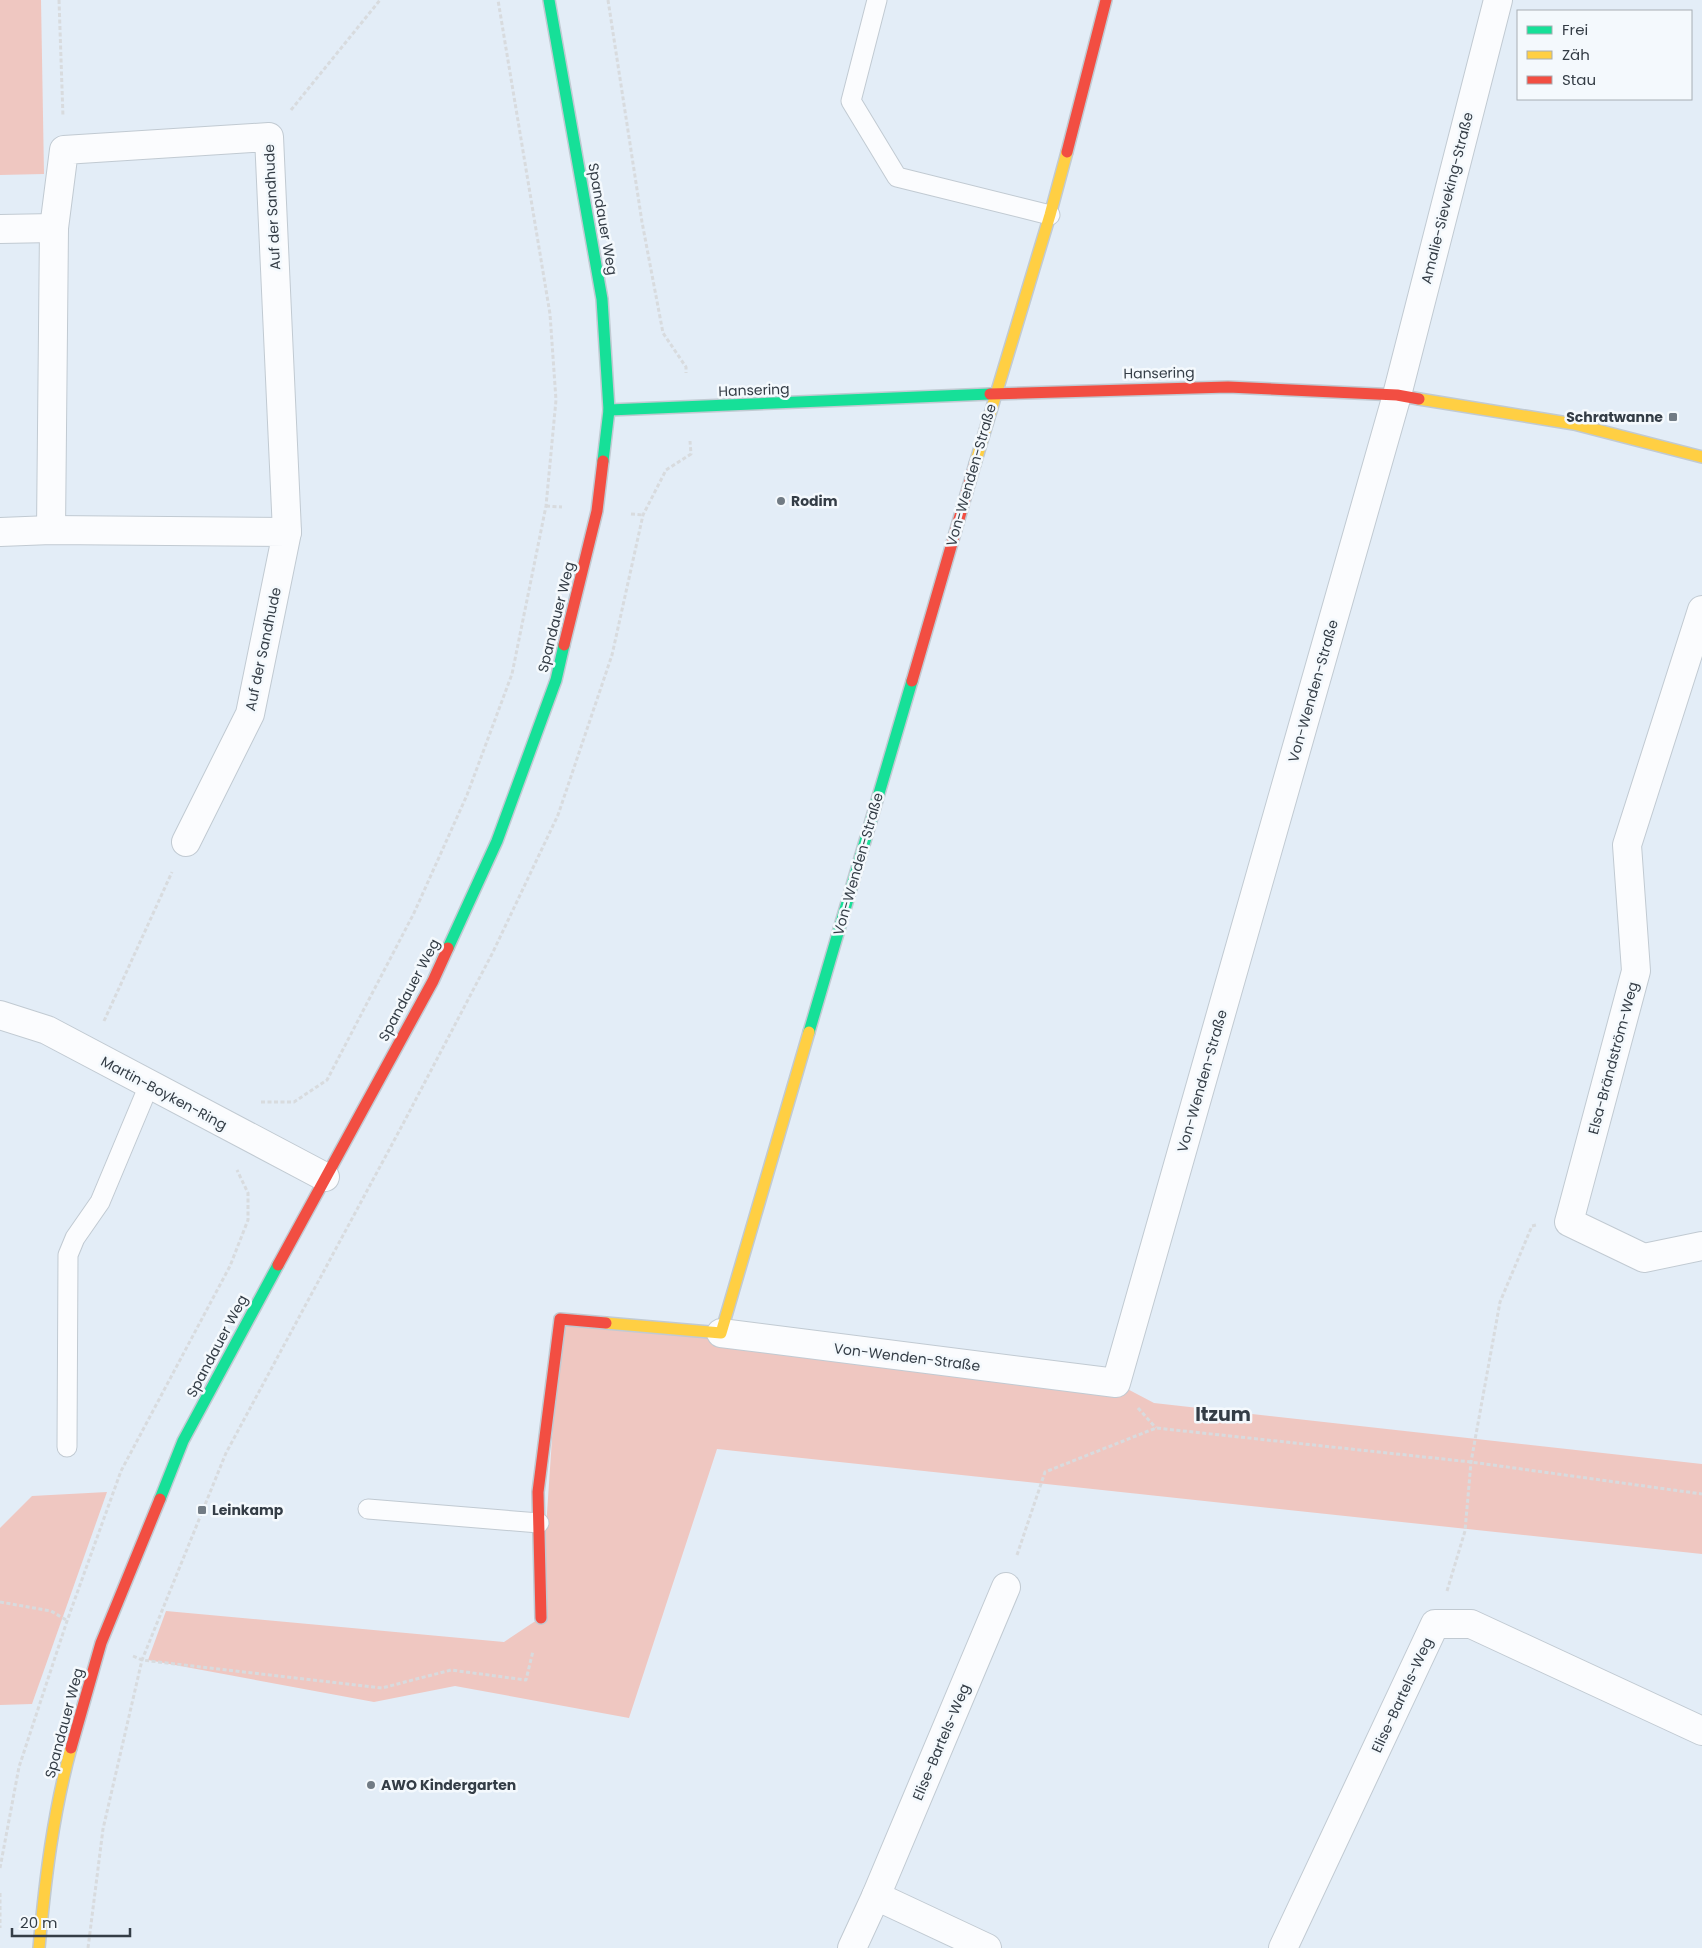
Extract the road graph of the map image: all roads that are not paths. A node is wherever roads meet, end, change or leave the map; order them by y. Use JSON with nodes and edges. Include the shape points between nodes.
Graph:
{"nodes":[{"id":1,"x":549,"y":0,"type":"edge"},
{"id":2,"x":877,"y":0,"type":"edge"},
{"id":3,"x":1106,"y":0,"type":"edge"},
{"id":4,"x":1498,"y":0,"type":"edge"},
{"id":5,"x":1050,"y":215,"type":"junction"},
{"id":6,"x":54,"y":228,"type":"junction"},
{"id":7,"x":0,"y":229,"type":"edge"},
{"id":8,"x":995,"y":395,"type":"junction"},
{"id":9,"x":1397,"y":395,"type":"junction"},
{"id":10,"x":610,"y":410,"type":"junction"},
{"id":11,"x":1702,"y":457,"type":"edge"},
{"id":12,"x":51,"y":530,"type":"junction"},
{"id":13,"x":0,"y":532,"type":"edge"},
{"id":14,"x":287,"y":532,"type":"junction"},
{"id":15,"x":1702,"y":610,"type":"edge"},
{"id":16,"x":186,"y":842,"type":"road end"},
{"id":17,"x":0,"y":1015,"type":"edge"},
{"id":18,"x":149,"y":1085,"type":"junction"},
{"id":19,"x":325,"y":1177,"type":"junction"},
{"id":20,"x":1702,"y":1246,"type":"edge"},
{"id":21,"x":721,"y":1333,"type":"junction"},
{"id":22,"x":67,"y":1447,"type":"dead end"},
{"id":23,"x":368,"y":1509,"type":"dead end"},
{"id":24,"x":539,"y":1523,"type":"junction"},
{"id":25,"x":1006,"y":1587,"type":"road end"},
{"id":26,"x":541,"y":1618,"type":"road end"},
{"id":27,"x":1702,"y":1731,"type":"edge"},
{"id":28,"x":876,"y":1896,"type":"junction"},
{"id":29,"x":38,"y":1948,"type":"edge"},
{"id":30,"x":852,"y":1948,"type":"edge"},
{"id":31,"x":987,"y":1948,"type":"edge"},
{"id":32,"x":1283,"y":1948,"type":"edge"}],
"edges":[{"from":1,"to":10,"type":"street","name":"Spandauer Weg","via":[[602,299]]},
{"from":2,"to":5,"type":"lane","via":[[851,101],[897,177]]},
{"from":3,"to":5,"type":"street"},
{"from":4,"to":9,"type":"street","name":"Amalie-Sieveking-Straße"},
{"from":5,"to":8,"type":"street"},
{"from":6,"to":7,"type":"street"},
{"from":6,"to":12,"type":"street"},
{"from":6,"to":14,"type":"street","name":"Auf der Sandhude","via":[[64,150],[269,138]]},
{"from":8,"to":9,"type":"street","name":"Hansering","via":[[1228,387]]},
{"from":8,"to":10,"type":"street","name":"Hansering"},
{"from":8,"to":21,"type":"street","name":"Von-Wenden-Straße"},
{"from":9,"to":11,"type":"street","name":"Hansering","via":[[1574,424]]},
{"from":9,"to":21,"type":"street","name":"Von-Wenden-Straße","via":[[1116,1384]]},
{"from":10,"to":19,"type":"street","name":"Spandauer Weg","via":[[597,511],[556,680],[497,841],[433,981]]},
{"from":12,"to":13,"type":"street"},
{"from":12,"to":14,"type":"street"},
{"from":14,"to":16,"type":"street","name":"Auf der Sandhude","via":[[250,714]]},
{"from":15,"to":20,"type":"street","name":"Elsa-Brändström-Weg","via":[[1627,845],[1636,971],[1569,1222],[1644,1258]]},
{"from":17,"to":18,"type":"street","name":"Martin-Boyken-Ring","via":[[47,1030]]},
{"from":18,"to":19,"type":"street","name":"Martin-Boyken-Ring"},
{"from":18,"to":22,"type":"lane","via":[[100,1202],[75,1238],[68,1255]]},
{"from":19,"to":29,"type":"street","name":"Spandauer Weg","via":[[183,1441],[102,1643],[66,1767],[46,1872]]},
{"from":21,"to":24,"type":"street","name":"Von-Wenden-Straße","via":[[560,1319],[538,1492]]},
{"from":23,"to":24,"type":"lane"},
{"from":24,"to":26,"type":"street","name":"Von-Wenden-Straße"},
{"from":25,"to":28,"type":"street","name":"Elise-Bartels-Weg"},
{"from":27,"to":32,"type":"street","name":"Elise-Bartels-Weg","via":[[1471,1624],[1435,1624]]},
{"from":28,"to":30,"type":"street","name":"Elise-Bartels-Weg"},
{"from":28,"to":31,"type":"street"}]}
